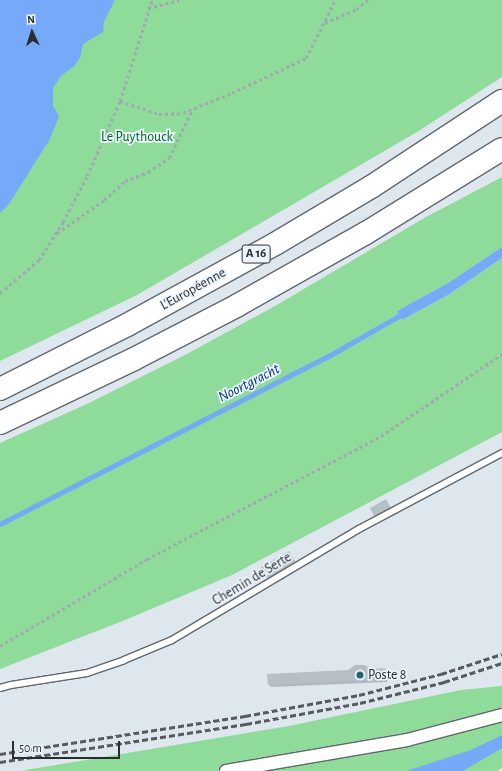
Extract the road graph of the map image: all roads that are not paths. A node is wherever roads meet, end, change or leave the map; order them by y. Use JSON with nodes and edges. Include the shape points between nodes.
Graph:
{"nodes":[{"id":1,"x":502,"y":102,"type":"edge"},
{"id":2,"x":502,"y":149,"type":"edge"},
{"id":3,"x":0,"y":389,"type":"edge"},
{"id":4,"x":0,"y":423,"type":"edge"},
{"id":5,"x":502,"y":453,"type":"edge"},
{"id":6,"x":0,"y":688,"type":"edge"},
{"id":7,"x":502,"y":715,"type":"edge"},
{"id":8,"x":226,"y":771,"type":"edge"}],
"edges":[{"from":1,"to":3,"type":"highway","name":"L'Européenne","number":"A 16","via":[[275,244],[114,332]]},
{"from":2,"to":4,"type":"highway","number":"A 16","via":[[366,233],[245,302]]},
{"from":5,"to":6,"type":"lane","name":"Chemin de Serte","via":[[360,529],[172,640],[87,672]]},
{"from":7,"to":8,"type":"street","via":[[396,742]]}]}
